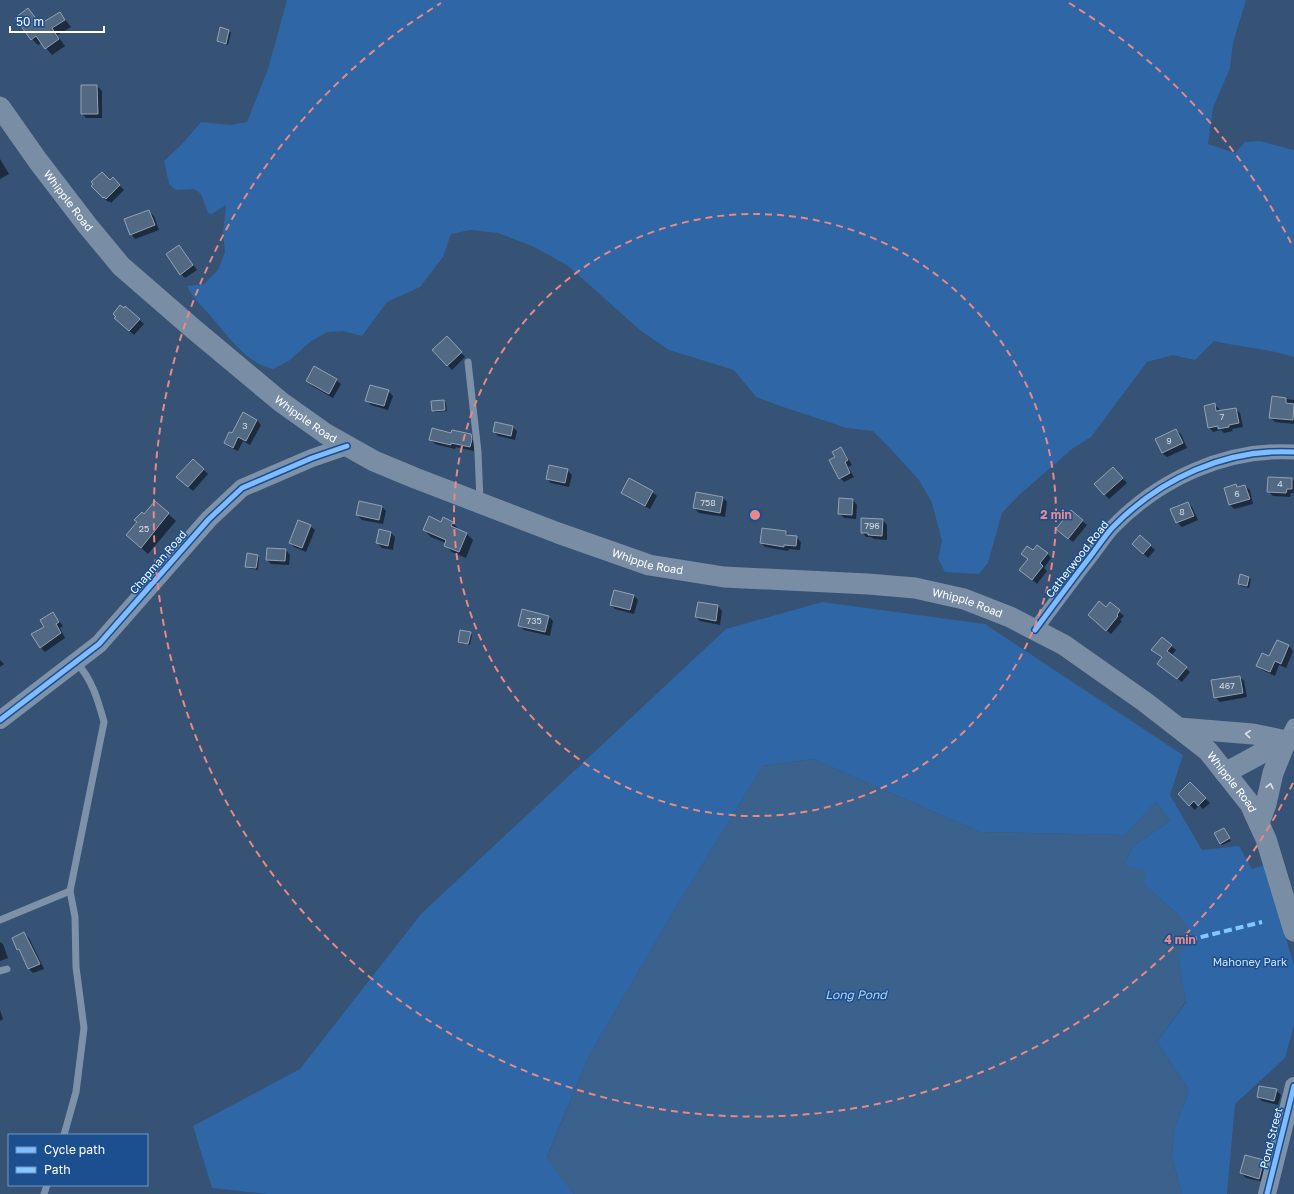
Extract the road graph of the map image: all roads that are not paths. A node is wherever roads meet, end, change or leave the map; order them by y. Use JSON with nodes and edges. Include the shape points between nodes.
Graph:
{"nodes":[{"id":1,"x":0,"y":107,"type":"edge"},
{"id":2,"x":468,"y":362,"type":"dead end"},
{"id":3,"x":348,"y":446,"type":"junction"},
{"id":4,"x":1294,"y":452,"type":"edge"},
{"id":5,"x":480,"y":503,"type":"junction"},
{"id":6,"x":1035,"y":630,"type":"junction"},
{"id":7,"x":76,"y":662,"type":"junction"},
{"id":8,"x":0,"y":720,"type":"edge"},
{"id":9,"x":1179,"y":728,"type":"junction"},
{"id":10,"x":1291,"y":736,"type":"edge"},
{"id":11,"x":1225,"y":773,"type":"junction"},
{"id":12,"x":1259,"y":823,"type":"junction"},
{"id":13,"x":70,"y":891,"type":"junction"},
{"id":14,"x":0,"y":920,"type":"edge"},
{"id":15,"x":1294,"y":931,"type":"edge"},
{"id":16,"x":1294,"y":1086,"type":"edge"},
{"id":17,"x":64,"y":1134,"type":"edge"},
{"id":18,"x":1267,"y":1194,"type":"edge"}],
"edges":[{"from":1,"to":3,"type":"main road","name":"Whipple Road","via":[[73,208],[121,266],[281,402],[326,434]]},
{"from":2,"to":5,"type":"lane","via":[[478,452]]},
{"from":3,"to":5,"type":"main road","name":"Whipple Road","via":[[380,464]]},
{"from":3,"to":7,"type":"street","name":"Chapman Road","via":[[312,458],[242,488],[210,519],[100,644]]},
{"from":4,"to":6,"type":"street","name":"Catherwood Road","via":[[1274,451],[1227,458],[1180,476],[1138,504],[1111,529]]},
{"from":5,"to":6,"type":"main road","name":"Whipple Road","via":[[649,565],[724,577],[915,588],[964,599]]},
{"from":6,"to":9,"type":"main road","name":"Whipple Road","via":[[1064,645]]},
{"from":7,"to":8,"type":"street","name":"Chapman Road"},
{"from":7,"to":13,"type":"lane","via":[[89,679],[104,722]]},
{"from":10,"to":9,"type":"main road","one_way":true},
{"from":9,"to":11,"type":"main road","name":"Whipple Road","via":[[1208,751]]},
{"from":10,"to":11,"type":"main road"},
{"from":12,"to":10,"type":"main road","one_way":true,"via":[[1273,773]]},
{"from":11,"to":12,"type":"main road","name":"Whipple Road","via":[[1250,804]]},
{"from":12,"to":15,"type":"main road","name":"Whipple Road"},
{"from":13,"to":14,"type":"lane"},
{"from":13,"to":17,"type":"lane","via":[[75,917],[76,967],[84,1028],[76,1092]]},
{"from":16,"to":18,"type":"street","name":"Pond Street"}]}
